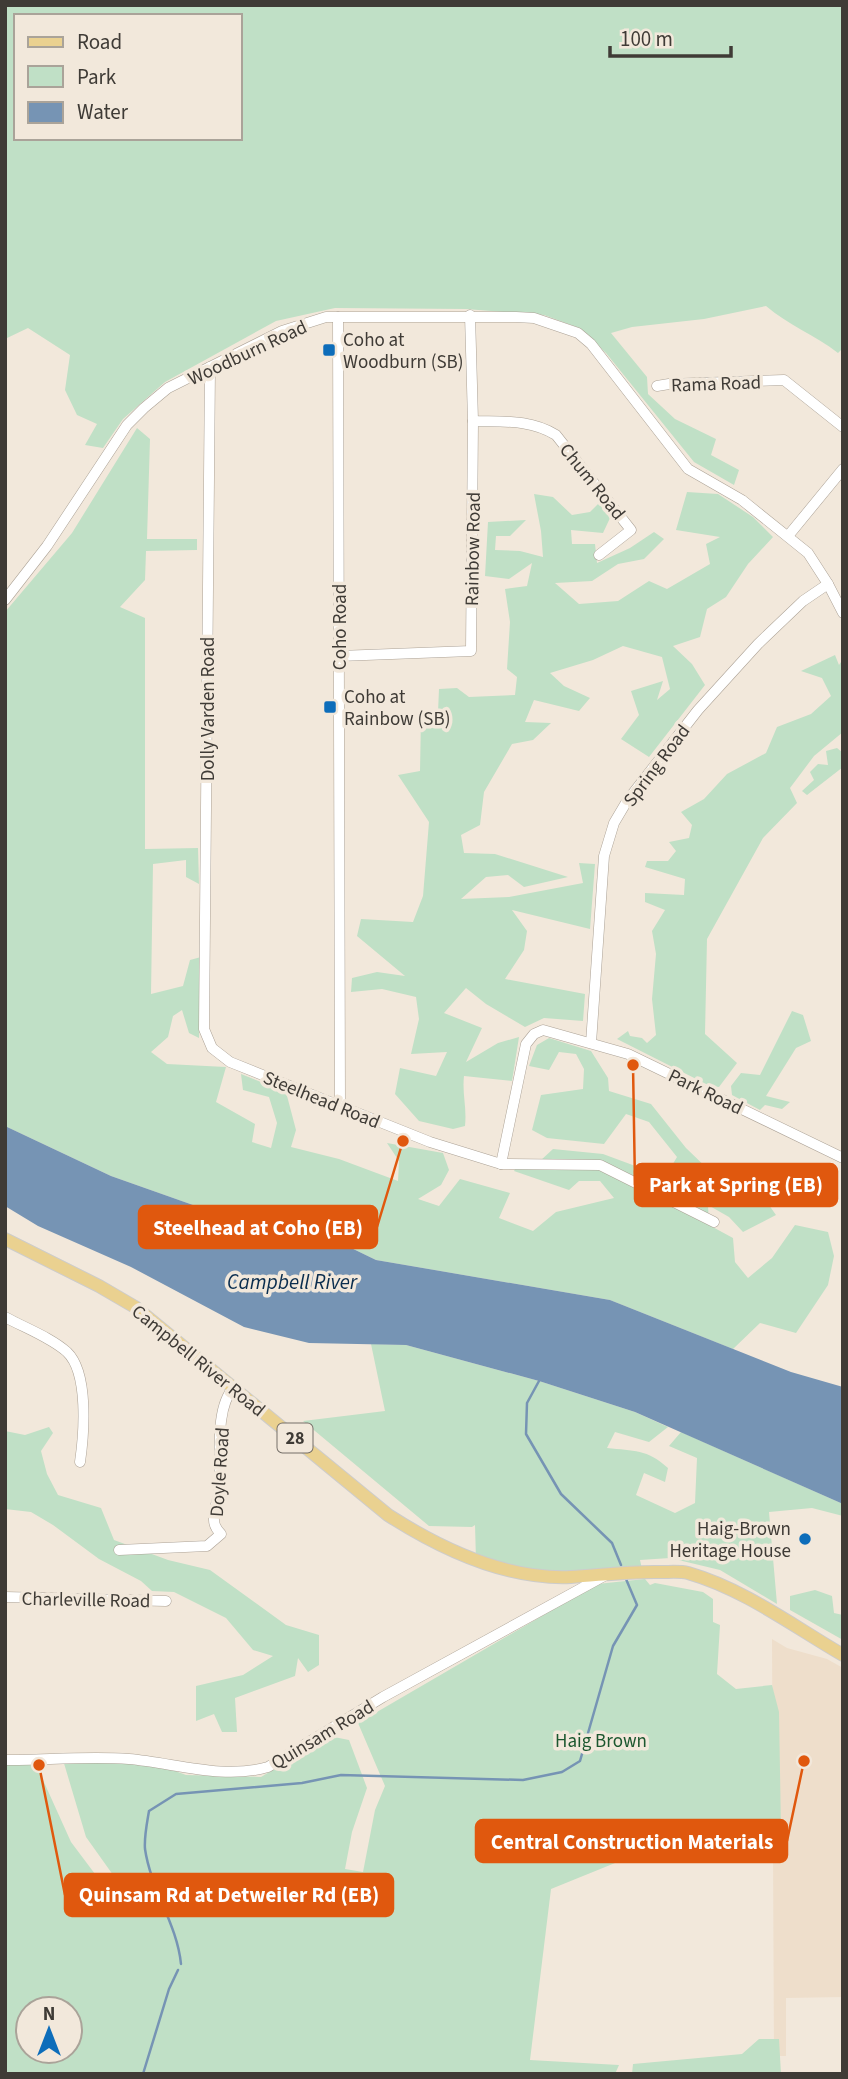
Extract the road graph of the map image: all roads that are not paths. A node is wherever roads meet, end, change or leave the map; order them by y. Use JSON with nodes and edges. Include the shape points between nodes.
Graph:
{"nodes":[{"id":1,"x":470,"y":315,"type":"junction"},
{"id":2,"x":338,"y":317,"type":"junction"},
{"id":3,"x":210,"y":368,"type":"junction"},
{"id":4,"x":657,"y":386,"type":"dead end"},
{"id":5,"x":473,"y":421,"type":"junction"},
{"id":6,"x":843,"y":427,"type":"edge"},
{"id":7,"x":843,"y":469,"type":"edge"},
{"id":8,"x":788,"y":536,"type":"junction"},
{"id":9,"x":599,"y":555,"type":"dead end"},
{"id":10,"x":828,"y":584,"type":"junction"},
{"id":11,"x":5,"y":600,"type":"edge"},
{"id":12,"x":843,"y":613,"type":"edge"},
{"id":13,"x":339,"y":656,"type":"junction"},
{"id":14,"x":591,"y":1043,"type":"junction"},
{"id":15,"x":212,"y":1048,"type":"joint"},
{"id":16,"x":340,"y":1106,"type":"junction"},
{"id":17,"x":843,"y":1158,"type":"edge"},
{"id":18,"x":501,"y":1164,"type":"junction"},
{"id":19,"x":714,"y":1222,"type":"dead end"},
{"id":20,"x":5,"y":1239,"type":"edge"},
{"id":21,"x":5,"y":1317,"type":"edge"},
{"id":22,"x":234,"y":1387,"type":"junction"},
{"id":23,"x":80,"y":1462,"type":"dead end"},
{"id":24,"x":119,"y":1550,"type":"dead end"},
{"id":25,"x":608,"y":1574,"type":"junction"},
{"id":26,"x":5,"y":1597,"type":"edge"},
{"id":27,"x":166,"y":1601,"type":"dead end"},
{"id":28,"x":843,"y":1655,"type":"edge"},
{"id":29,"x":5,"y":1760,"type":"edge"}],
"edges":[{"from":1,"to":2,"type":"street","name":"Woodburn Road"},
{"from":1,"to":5,"type":"street","name":"Rainbow Road"},
{"from":1,"to":8,"type":"street","name":"Woodburn Road","via":[[534,318],[578,333],[688,469],[742,500]]},
{"from":2,"to":3,"type":"street","name":"Woodburn Road","via":[[282,331]]},
{"from":2,"to":13,"type":"street","name":"Coho Road"},
{"from":3,"to":11,"type":"street","name":"Woodburn Road","via":[[168,388],[127,425]]},
{"from":3,"to":15,"type":"street","name":"Dolly Varden Road","via":[[204,1029]]},
{"from":4,"to":6,"type":"street","name":"Rama Road","via":[[784,380]]},
{"from":5,"to":9,"type":"street","name":"Chum Road","via":[[527,422],[556,435],[631,530]]},
{"from":5,"to":13,"type":"street","name":"Rainbow Road","via":[[471,651]]},
{"from":7,"to":8,"type":"street"},
{"from":8,"to":10,"type":"street","name":"Woodburn Road","via":[[808,553]]},
{"from":10,"to":12,"type":"street","name":"Woodburn Road"},
{"from":10,"to":14,"type":"street","name":"Spring Road","via":[[803,601],[707,701],[627,801],[614,824],[604,856]]},
{"from":13,"to":16,"type":"street","name":"Coho Road"},
{"from":14,"to":17,"type":"street","name":"Park Road","via":[[628,1054]]},
{"from":14,"to":18,"type":"street","name":"Park Road","via":[[543,1030],[526,1044]]},
{"from":15,"to":16,"type":"street","name":"Steelhead Road","via":[[230,1062]]},
{"from":16,"to":18,"type":"street","name":"Steelhead Road"},
{"from":18,"to":19,"type":"street","name":"Steelhead Road","via":[[600,1165]]},
{"from":20,"to":22,"type":"main road","name":"Campbell River Road","number":"28","via":[[135,1307]]},
{"from":21,"to":23,"type":"street","via":[[59,1346],[76,1365],[84,1437]]},
{"from":22,"to":24,"type":"street","name":"Doyle Road","via":[[226,1395],[222,1413],[219,1494],[213,1519],[221,1534],[207,1546]]},
{"from":22,"to":25,"type":"main road","name":"Campbell River Road","number":"28","via":[[388,1515],[426,1539],[476,1561],[520,1572],[567,1577]]},
{"from":25,"to":28,"type":"main road","name":"Campbell River Road","number":"28","via":[[685,1572],[736,1591]]},
{"from":25,"to":29,"type":"street","name":"Quinsam Road","via":[[253,1772],[128,1759]]},
{"from":26,"to":27,"type":"street","name":"Charleville Road"}]}
